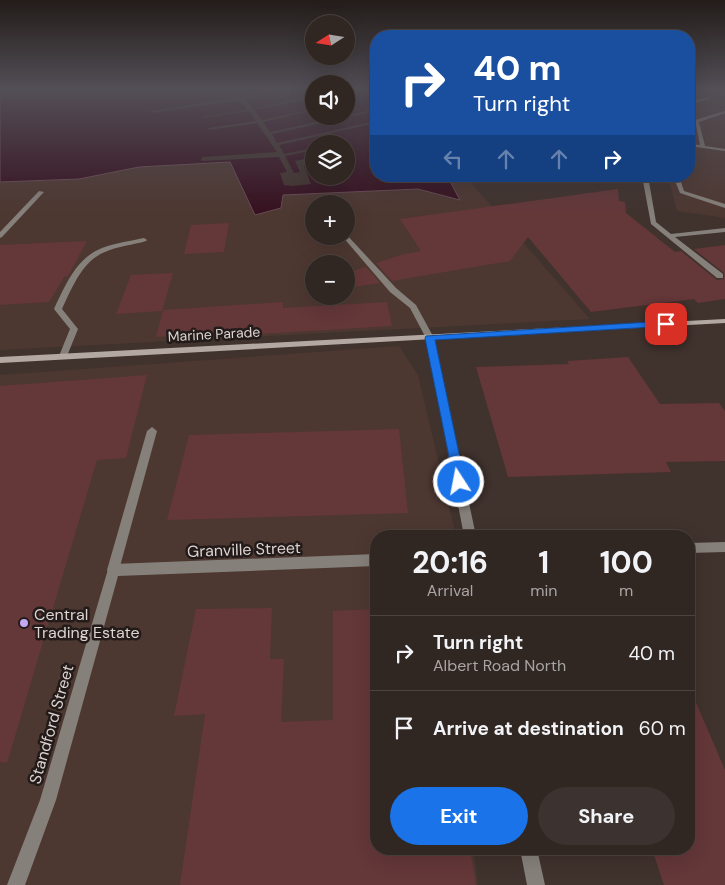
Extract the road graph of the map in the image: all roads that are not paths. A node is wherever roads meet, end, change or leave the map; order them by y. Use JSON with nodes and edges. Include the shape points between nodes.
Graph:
{"nodes":[{"id":1,"x":699,"y":130,"type":"edge"},
{"id":2,"x":695,"y":146,"type":"edge"},
{"id":3,"x":703,"y":147,"type":"junction"},
{"id":4,"x":725,"y":150,"type":"edge"},
{"id":5,"x":645,"y":182,"type":"edge"},
{"id":6,"x":678,"y":182,"type":"edge"},
{"id":7,"x":41,"y":192,"type":"dead end"},
{"id":8,"x":725,"y":206,"type":"edge"},
{"id":9,"x":725,"y":230,"type":"edge"},
{"id":10,"x":0,"y":236,"type":"edge"},
{"id":11,"x":669,"y":236,"type":"junction"},
{"id":12,"x":144,"y":240,"type":"dead end"},
{"id":13,"x":354,"y":245,"type":"edge"},
{"id":14,"x":720,"y":276,"type":"dead end"},
{"id":15,"x":725,"y":321,"type":"edge"},
{"id":16,"x":430,"y":338,"type":"junction"},
{"id":17,"x":63,"y":356,"type":"junction"},
{"id":18,"x":0,"y":360,"type":"edge"},
{"id":19,"x":152,"y":431,"type":"dead end"},
{"id":20,"x":469,"y":530,"type":"edge"},
{"id":21,"x":725,"y":546,"type":"edge"},
{"id":22,"x":695,"y":548,"type":"edge"},
{"id":23,"x":370,"y":560,"type":"edge"},
{"id":24,"x":112,"y":570,"type":"junction"},
{"id":25,"x":530,"y":855,"type":"edge"},
{"id":26,"x":16,"y":885,"type":"edge"},
{"id":27,"x":536,"y":885,"type":"edge"}],
"edges":[{"from":1,"to":3,"type":"street"},
{"from":2,"to":3,"type":"street"},
{"from":3,"to":4,"type":"street"},
{"from":5,"to":11,"type":"street","via":[[653,223]]},
{"from":6,"to":8,"type":"street","via":[[682,192]]},
{"from":7,"to":10,"type":"street"},
{"from":9,"to":11,"type":"street"},
{"from":11,"to":14,"type":"street"},
{"from":12,"to":17,"type":"street","via":[[92,256],[83,265],[58,309],[74,329]]},
{"from":13,"to":16,"type":"street","via":[[393,290],[413,307]]},
{"from":15,"to":16,"type":"main road","name":"Marine Parade"},
{"from":16,"to":17,"type":"main road","name":"Marine Parade"},
{"from":16,"to":20,"type":"street"},
{"from":17,"to":18,"type":"main road","name":"Marine Parade"},
{"from":19,"to":24,"type":"street","name":"Standford Street"},
{"from":21,"to":22,"type":"street"},
{"from":23,"to":24,"type":"street","name":"Granville Street"},
{"from":24,"to":26,"type":"street","name":"Standford Street","via":[[48,800]]},
{"from":25,"to":27,"type":"street"}]}
